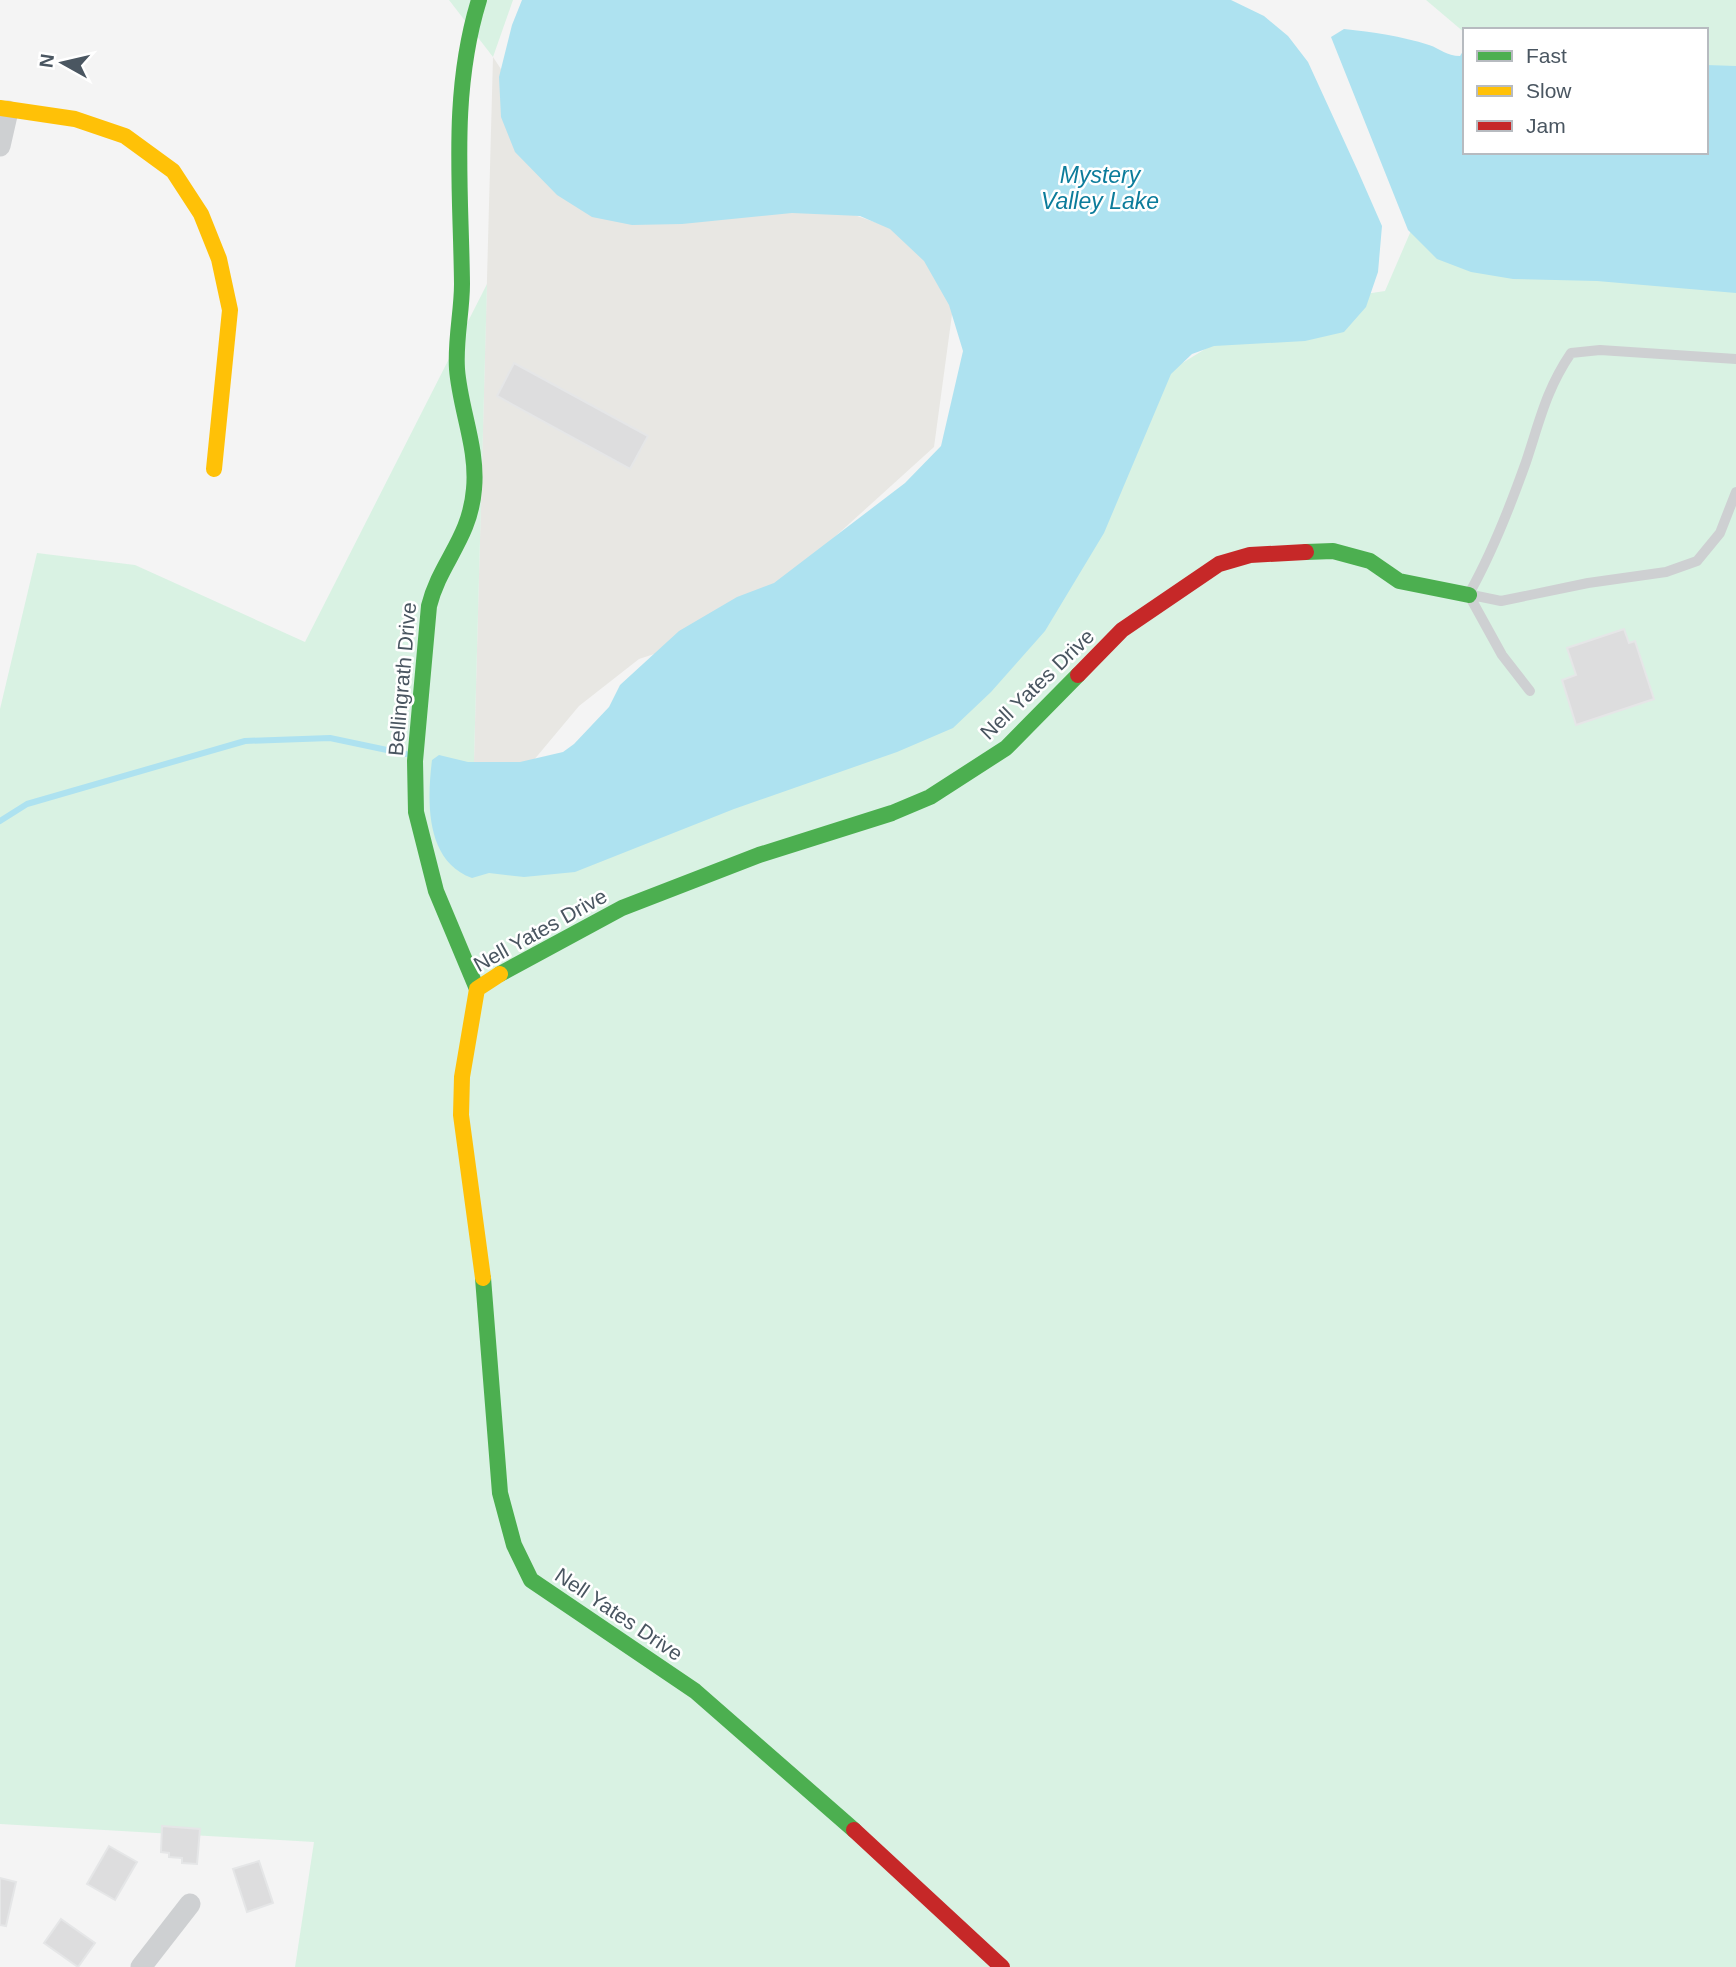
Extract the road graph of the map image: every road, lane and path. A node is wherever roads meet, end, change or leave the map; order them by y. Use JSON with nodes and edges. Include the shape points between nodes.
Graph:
{"nodes":[{"id":1,"x":479,"y":0,"type":"edge"},
{"id":2,"x":4,"y":110,"type":"edge"},
{"id":3,"x":0,"y":146,"type":"edge"},
{"id":4,"x":1736,"y":359,"type":"edge"},
{"id":5,"x":214,"y":469,"type":"dead end"},
{"id":6,"x":1736,"y":492,"type":"edge"},
{"id":7,"x":1469,"y":595,"type":"junction"},
{"id":8,"x":1530,"y":691,"type":"dead end"},
{"id":9,"x":477,"y":989,"type":"junction"},
{"id":10,"x":190,"y":1904,"type":"dead end"},
{"id":11,"x":141,"y":1967,"type":"edge"},
{"id":12,"x":1002,"y":1967,"type":"edge"}],
"edges":[{"from":1,"to":9,"type":"street","name":"Bellingrath Drive","via":[[467,31],[457,121],[463,286],[457,369],[475,473],[474,502],[459,546],[432,590],[424,630],[425,680],[414,790],[447,928]]},
{"from":2,"to":3,"type":"street"},
{"from":2,"to":5,"type":"street","via":[[75,120],[125,136],[173,171],[201,214],[219,259],[230,310]]},
{"from":4,"to":7,"type":"lane","via":[[1600,350],[1572,353],[1552,380],[1526,462]]},
{"from":6,"to":7,"type":"lane","via":[[1720,533],[1697,561],[1666,572],[1501,601]]},
{"from":7,"to":8,"type":"lane","via":[[1502,655]]},
{"from":7,"to":9,"type":"street","name":"Nell Yates Drive","via":[[1399,581],[1370,561],[1334,551],[1250,555],[1219,564],[1122,630],[1006,748],[930,797],[622,908],[516,963]]},
{"from":9,"to":12,"type":"street","name":"Nell Yates Drive","via":[[462,1077],[461,1115],[495,1392],[499,1493],[514,1545],[531,1580],[695,1691],[830,1807]]},
{"from":10,"to":11,"type":"street"}]}
